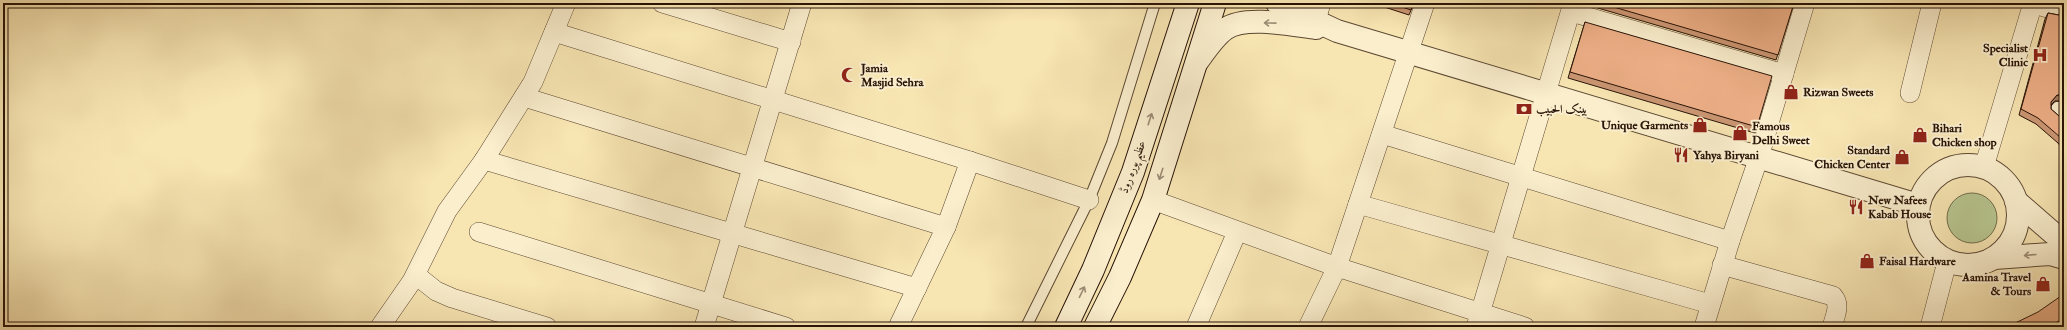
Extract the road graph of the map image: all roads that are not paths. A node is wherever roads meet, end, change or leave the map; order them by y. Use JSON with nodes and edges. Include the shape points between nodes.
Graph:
{"nodes":[{"id":1,"x":566,"y":3,"type":"edge"},
{"id":2,"x":662,"y":3,"type":"edge"},
{"id":3,"x":802,"y":3,"type":"edge"},
{"id":4,"x":1155,"y":3,"type":"edge"},
{"id":5,"x":1188,"y":3,"type":"edge"},
{"id":6,"x":1214,"y":3,"type":"edge"},
{"id":7,"x":1278,"y":3,"type":"edge"},
{"id":8,"x":1425,"y":3,"type":"edge"},
{"id":9,"x":1932,"y":3,"type":"edge"},
{"id":10,"x":2033,"y":3,"type":"edge"},
{"id":11,"x":1802,"y":4,"type":"edge"},
{"id":12,"x":1572,"y":7,"type":"edge"},
{"id":13,"x":2064,"y":13,"type":"edge"},
{"id":14,"x":1317,"y":17,"type":"edge"},
{"id":15,"x":554,"y":32,"type":"junction"},
{"id":16,"x":791,"y":42,"type":"junction"},
{"id":17,"x":1409,"y":53,"type":"junction"},
{"id":18,"x":1197,"y":62,"type":"junction"},
{"id":19,"x":1784,"y":74,"type":"junction"},
{"id":20,"x":1910,"y":93,"type":"dead end"},
{"id":21,"x":1546,"y":94,"type":"junction"},
{"id":22,"x":524,"y":97,"type":"junction"},
{"id":23,"x":773,"y":100,"type":"junction"},
{"id":24,"x":1382,"y":134,"type":"junction"},
{"id":25,"x":1759,"y":157,"type":"junction"},
{"id":26,"x":484,"y":160,"type":"junction"},
{"id":27,"x":970,"y":161,"type":"junction"},
{"id":28,"x":752,"y":166,"type":"junction"},
{"id":29,"x":1984,"y":167,"type":"junction"},
{"id":30,"x":1522,"y":176,"type":"junction"},
{"id":31,"x":1089,"y":200,"type":"junction"},
{"id":32,"x":1153,"y":200,"type":"junction"},
{"id":33,"x":2016,"y":201,"type":"junction"},
{"id":34,"x":1358,"y":204,"type":"junction"},
{"id":35,"x":1918,"y":205,"type":"junction"},
{"id":36,"x":946,"y":227,"type":"junction"},
{"id":37,"x":479,"y":232,"type":"dead end"},
{"id":38,"x":1237,"y":232,"type":"junction"},
{"id":39,"x":732,"y":233,"type":"junction"},
{"id":40,"x":2064,"y":237,"type":"edge"},
{"id":41,"x":1730,"y":240,"type":"junction"},
{"id":42,"x":1501,"y":245,"type":"junction"},
{"id":43,"x":1994,"y":258,"type":"junction"},
{"id":44,"x":2064,"y":258,"type":"edge"},
{"id":45,"x":1947,"y":262,"type":"junction"},
{"id":46,"x":1722,"y":265,"type":"junction"},
{"id":47,"x":1337,"y":267,"type":"junction"},
{"id":48,"x":416,"y":275,"type":"junction"},
{"id":49,"x":917,"y":288,"type":"junction"},
{"id":50,"x":711,"y":303,"type":"junction"},
{"id":51,"x":1710,"y":304,"type":"junction"},
{"id":52,"x":1478,"y":320,"type":"edge"},
{"id":53,"x":380,"y":327,"type":"edge"},
{"id":54,"x":547,"y":327,"type":"edge"},
{"id":55,"x":704,"y":327,"type":"edge"},
{"id":56,"x":786,"y":327,"type":"edge"},
{"id":57,"x":898,"y":327,"type":"edge"},
{"id":58,"x":1026,"y":327,"type":"edge"},
{"id":59,"x":1066,"y":327,"type":"edge"},
{"id":60,"x":1095,"y":327,"type":"edge"},
{"id":61,"x":1196,"y":327,"type":"edge"},
{"id":62,"x":1308,"y":327,"type":"edge"},
{"id":63,"x":1525,"y":327,"type":"edge"},
{"id":64,"x":1704,"y":327,"type":"edge"},
{"id":65,"x":1832,"y":327,"type":"edge"},
{"id":66,"x":1930,"y":327,"type":"edge"}],
"edges":[{"from":1,"to":15,"type":"street"},
{"from":2,"to":16,"type":"street"},
{"from":3,"to":16,"type":"street"},
{"from":4,"to":31,"type":"lane","via":[[1112,143]]},
{"from":59,"to":5,"type":"street","name":"عظیم پورہ روڈ","one_way":true,"via":[[1093,270],[1133,172]]},
{"from":6,"to":18,"type":"street"},
{"from":7,"to":14,"type":"street"},
{"from":8,"to":17,"type":"street"},
{"from":9,"to":20,"type":"street"},
{"from":10,"to":13,"type":"street"},
{"from":10,"to":29,"type":"street"},
{"from":11,"to":19,"type":"street"},
{"from":12,"to":19,"type":"street"},
{"from":12,"to":21,"type":"street"},
{"from":14,"to":17,"type":"street","via":[[1337,31]]},
{"from":14,"to":18,"type":"street","one_way":true,"via":[[1275,23],[1242,23],[1226,29]]},
{"from":15,"to":22,"type":"street"},
{"from":15,"to":23,"type":"street"},
{"from":16,"to":23,"type":"street"},
{"from":17,"to":21,"type":"street"},
{"from":17,"to":24,"type":"street"},
{"from":18,"to":32,"type":"street","one_way":true},
{"from":19,"to":25,"type":"street"},
{"from":21,"to":25,"type":"street"},
{"from":21,"to":30,"type":"street"},
{"from":22,"to":26,"type":"street"},
{"from":22,"to":28,"type":"street"},
{"from":23,"to":27,"type":"street"},
{"from":23,"to":28,"type":"street"},
{"from":24,"to":30,"type":"street"},
{"from":24,"to":34,"type":"street"},
{"from":25,"to":35,"type":"street"},
{"from":25,"to":41,"type":"street"},
{"from":26,"to":39,"type":"street"},
{"from":26,"to":48,"type":"street","via":[[447,211]]},
{"from":27,"to":31,"type":"street"},
{"from":27,"to":36,"type":"street"},
{"from":28,"to":36,"type":"street"},
{"from":28,"to":39,"type":"street"},
{"from":29,"to":33,"type":"street","via":[[1998,174],[2009,186]]},
{"from":29,"to":35,"type":"street","via":[[1967,164],[1950,167],[1936,176],[1924,189]]},
{"from":30,"to":41,"type":"street"},
{"from":30,"to":42,"type":"street"},
{"from":31,"to":58,"type":"lane"},
{"from":32,"to":38,"type":"street"},
{"from":32,"to":60,"type":"street"},
{"from":33,"to":40,"type":"street","via":[[2054,234]]},
{"from":33,"to":43,"type":"street","via":[[2018,217],[2015,233],[2006,247]]},
{"from":34,"to":42,"type":"street"},
{"from":34,"to":47,"type":"street"},
{"from":35,"to":45,"type":"street","via":[[1918,222],[1923,239],[1933,252]]},
{"from":36,"to":49,"type":"street"},
{"from":37,"to":50,"type":"street"},
{"from":38,"to":47,"type":"street"},
{"from":38,"to":61,"type":"street"},
{"from":39,"to":49,"type":"street"},
{"from":39,"to":50,"type":"street"},
{"from":41,"to":46,"type":"street"},
{"from":42,"to":51,"type":"street"},
{"from":42,"to":52,"type":"street"},
{"from":44,"to":43,"type":"street","one_way":true,"via":[[2050,254]]},
{"from":43,"to":45,"type":"street","via":[[1963,266]]},
{"from":45,"to":66,"type":"street"},
{"from":46,"to":51,"type":"street"},
{"from":46,"to":65,"type":"street","via":[[1833,296],[1838,307]]},
{"from":47,"to":52,"type":"street"},
{"from":47,"to":62,"type":"street"},
{"from":48,"to":53,"type":"street"},
{"from":48,"to":54,"type":"street","via":[[452,298]]},
{"from":49,"to":57,"type":"street"},
{"from":50,"to":55,"type":"street"},
{"from":50,"to":56,"type":"street"},
{"from":51,"to":64,"type":"street"},
{"from":52,"to":63,"type":"street"}]}
